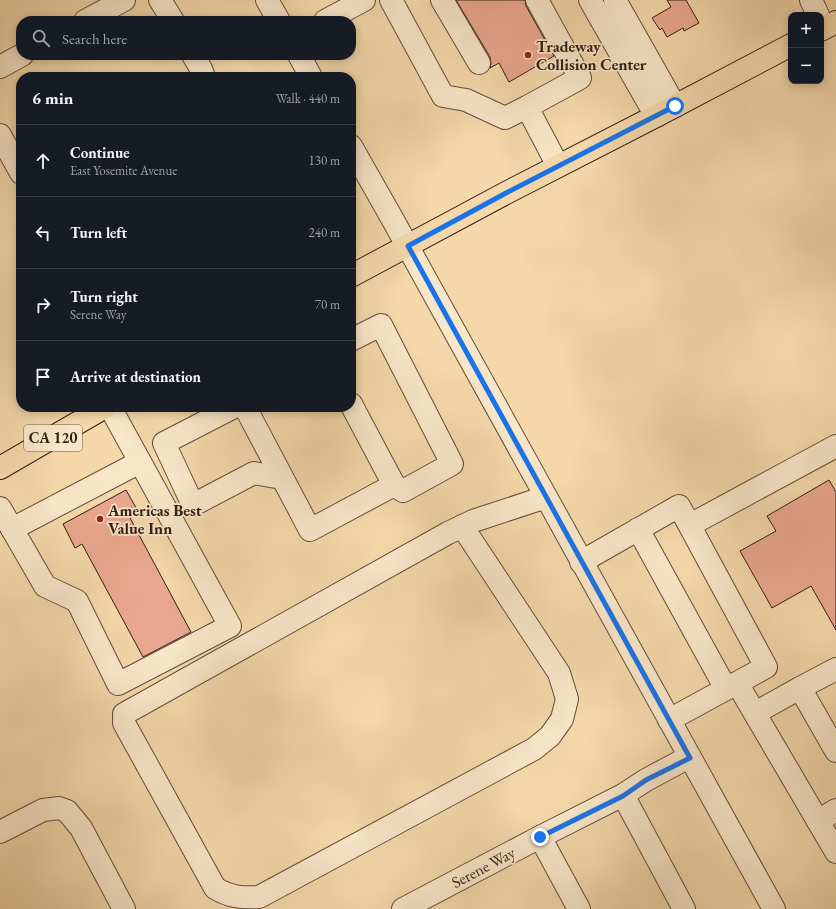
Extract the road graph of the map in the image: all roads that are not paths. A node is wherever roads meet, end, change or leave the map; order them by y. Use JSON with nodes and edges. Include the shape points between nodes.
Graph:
{"nodes":[{"id":1,"x":124,"y":0,"type":"edge"},
{"id":2,"x":160,"y":0,"type":"edge"},
{"id":3,"x":267,"y":0,"type":"edge"},
{"id":4,"x":364,"y":0,"type":"edge"},
{"id":5,"x":391,"y":0,"type":"edge"},
{"id":6,"x":442,"y":0,"type":"edge"},
{"id":7,"x":537,"y":0,"type":"edge"},
{"id":8,"x":590,"y":0,"type":"edge"},
{"id":9,"x":615,"y":0,"type":"edge"},
{"id":10,"x":811,"y":0,"type":"edge"},
{"id":11,"x":818,"y":12,"type":"edge"},
{"id":12,"x":94,"y":16,"type":"edge"},
{"id":13,"x":170,"y":16,"type":"edge"},
{"id":14,"x":276,"y":16,"type":"edge"},
{"id":15,"x":334,"y":16,"type":"edge"},
{"id":16,"x":788,"y":47,"type":"edge"},
{"id":17,"x":16,"y":58,"type":"edge"},
{"id":18,"x":196,"y":60,"type":"edge"},
{"id":19,"x":302,"y":60,"type":"edge"},
{"id":20,"x":479,"y":62,"type":"dead end"},
{"id":21,"x":0,"y":67,"type":"edge"},
{"id":22,"x":202,"y":72,"type":"edge"},
{"id":23,"x":308,"y":72,"type":"edge"},
{"id":24,"x":675,"y":106,"type":"junction"},
{"id":25,"x":527,"y":107,"type":"junction"},
{"id":26,"x":656,"y":116,"type":"junction"},
{"id":27,"x":0,"y":135,"type":"edge"},
{"id":28,"x":356,"y":155,"type":"edge"},
{"id":29,"x":16,"y":164,"type":"edge"},
{"id":30,"x":558,"y":166,"type":"junction"},
{"id":31,"x":408,"y":246,"type":"junction"},
{"id":32,"x":356,"y":273,"type":"edge"},
{"id":33,"x":356,"y":338,"type":"edge"},
{"id":34,"x":96,"y":412,"type":"edge"},
{"id":35,"x":113,"y":412,"type":"edge"},
{"id":36,"x":224,"y":412,"type":"edge"},
{"id":37,"x":248,"y":412,"type":"edge"},
{"id":38,"x":355,"y":412,"type":"edge"},
{"id":39,"x":836,"y":446,"type":"edge"},
{"id":40,"x":140,"y":462,"type":"junction"},
{"id":41,"x":0,"y":468,"type":"edge"},
{"id":42,"x":282,"y":478,"type":"junction"},
{"id":43,"x":394,"y":485,"type":"junction"},
{"id":44,"x":546,"y":497,"type":"junction"},
{"id":45,"x":0,"y":508,"type":"edge"},
{"id":46,"x":690,"y":525,"type":"junction"},
{"id":47,"x":462,"y":526,"type":"junction"},
{"id":48,"x":12,"y":529,"type":"junction"},
{"id":49,"x":638,"y":529,"type":"junction"},
{"id":50,"x":581,"y":562,"type":"junction"},
{"id":51,"x":836,"y":669,"type":"edge"},
{"id":52,"x":732,"y":686,"type":"junction"},
{"id":53,"x":800,"y":688,"type":"junction"},
{"id":54,"x":755,"y":713,"type":"junction"},
{"id":55,"x":669,"y":720,"type":"junction"},
{"id":56,"x":836,"y":751,"type":"edge"},
{"id":57,"x":690,"y":758,"type":"junction"},
{"id":58,"x":623,"y":796,"type":"junction"},
{"id":59,"x":827,"y":816,"type":"edge"},
{"id":60,"x":0,"y":832,"type":"edge"},
{"id":61,"x":540,"y":837,"type":"junction"},
{"id":62,"x":836,"y":852,"type":"edge"},
{"id":63,"x":433,"y":902,"type":"edge"},
{"id":64,"x":124,"y":909,"type":"edge"},
{"id":65,"x":403,"y":909,"type":"edge"},
{"id":66,"x":579,"y":909,"type":"edge"},
{"id":67,"x":684,"y":909,"type":"edge"},
{"id":68,"x":774,"y":909,"type":"edge"}],
"edges":[{"from":1,"to":12,"type":"street"},
{"from":2,"to":13,"type":"street"},
{"from":3,"to":14,"type":"street"},
{"from":4,"to":15,"type":"street"},
{"from":5,"to":25,"type":"street","via":[[443,96],[466,100],[505,118]]},
{"from":6,"to":20,"type":"street"},
{"from":7,"to":25,"type":"street","via":[[580,78]]},
{"from":8,"to":26,"type":"street"},
{"from":9,"to":24,"type":"street"},
{"from":10,"to":11,"type":"street"},
{"from":16,"to":24,"type":"main road"},
{"from":17,"to":21,"type":"street"},
{"from":18,"to":22,"type":"street"},
{"from":19,"to":23,"type":"street"},
{"from":24,"to":26,"type":"main road"},
{"from":25,"to":30,"type":"street"},
{"from":26,"to":30,"type":"main road"},
{"from":27,"to":29,"type":"street"},
{"from":28,"to":31,"type":"street"},
{"from":30,"to":31,"type":"main road"},
{"from":31,"to":32,"type":"main road"},
{"from":31,"to":44,"type":"street"},
{"from":33,"to":43,"type":"street","via":[[381,325],[452,464],[403,490]]},
{"from":34,"to":41,"type":"main road","number":"CA 120"},
{"from":35,"to":40,"type":"street"},
{"from":36,"to":42,"type":"street","via":[[164,443],[193,505],[254,473]]},
{"from":37,"to":42,"type":"street"},
{"from":38,"to":43,"type":"street"},
{"from":39,"to":46,"type":"street"},
{"from":40,"to":48,"type":"street"},
{"from":40,"to":48,"type":"street","via":[[230,626],[118,684],[77,601],[45,586]]},
{"from":42,"to":43,"type":"street","via":[[310,530]]},
{"from":44,"to":47,"type":"street"},
{"from":44,"to":50,"type":"street"},
{"from":45,"to":48,"type":"street"},
{"from":46,"to":49,"type":"street","via":[[679,506]]},
{"from":46,"to":52,"type":"street","via":[[766,667]]},
{"from":47,"to":47,"type":"street","via":[[124,714],[124,723],[215,888],[225,894],[241,898],[259,897],[534,749],[550,736],[562,719],[567,698],[559,673]]},
{"from":49,"to":50,"type":"street"},
{"from":49,"to":52,"type":"street"},
{"from":50,"to":55,"type":"street"},
{"from":51,"to":53,"type":"street"},
{"from":52,"to":54,"type":"street"},
{"from":52,"to":55,"type":"street"},
{"from":53,"to":54,"type":"street"},
{"from":53,"to":56,"type":"street"},
{"from":54,"to":59,"type":"street"},
{"from":55,"to":57,"type":"street"},
{"from":57,"to":58,"type":"street","name":"Serene Way","via":[[646,780]]},
{"from":57,"to":68,"type":"street"},
{"from":58,"to":61,"type":"street","name":"Serene Way"},
{"from":58,"to":67,"type":"street"},
{"from":59,"to":62,"type":"street"},
{"from":60,"to":64,"type":"street","via":[[43,810],[59,808],[68,811],[81,828]]},
{"from":61,"to":63,"type":"street","name":"Serene Way"},
{"from":61,"to":66,"type":"street"},
{"from":63,"to":65,"type":"street","name":"Serene Way"}]}
